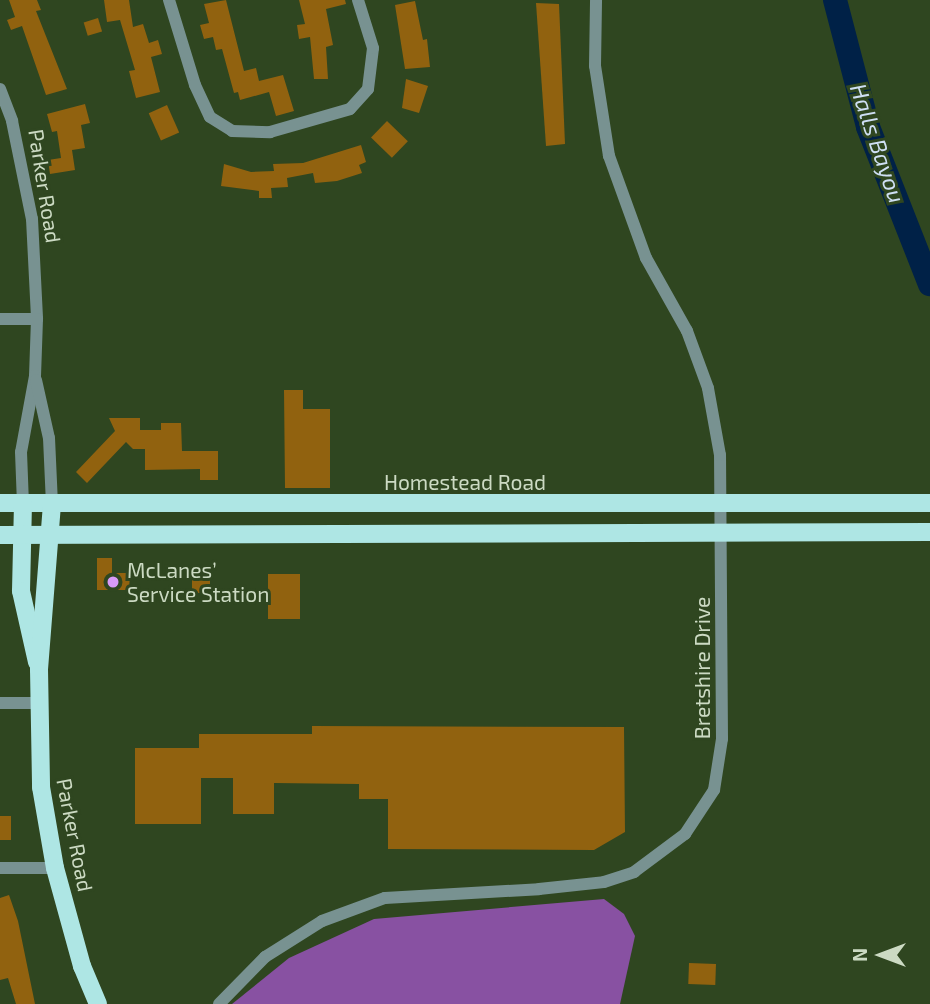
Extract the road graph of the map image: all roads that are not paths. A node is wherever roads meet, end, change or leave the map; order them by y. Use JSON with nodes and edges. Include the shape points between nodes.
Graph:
{"nodes":[{"id":1,"x":169,"y":0,"type":"edge"},
{"id":2,"x":358,"y":0,"type":"edge"},
{"id":3,"x":596,"y":0,"type":"edge"},
{"id":4,"x":0,"y":89,"type":"edge"},
{"id":5,"x":0,"y":319,"type":"edge"},
{"id":6,"x":37,"y":319,"type":"junction"},
{"id":7,"x":35,"y":376,"type":"junction"},
{"id":8,"x":930,"y":502,"type":"edge"},
{"id":9,"x":0,"y":503,"type":"edge"},
{"id":10,"x":23,"y":503,"type":"junction"},
{"id":11,"x":52,"y":504,"type":"junction"},
{"id":12,"x":526,"y":505,"type":"junction"},
{"id":13,"x":720,"y":505,"type":"junction"},
{"id":14,"x":720,"y":530,"type":"junction"},
{"id":15,"x":528,"y":531,"type":"junction"},
{"id":16,"x":930,"y":531,"type":"edge"},
{"id":17,"x":0,"y":535,"type":"edge"},
{"id":18,"x":20,"y":535,"type":"junction"},
{"id":19,"x":52,"y":535,"type":"junction"},
{"id":20,"x":39,"y":670,"type":"junction"},
{"id":21,"x":0,"y":703,"type":"edge"},
{"id":22,"x":39,"y":703,"type":"junction"},
{"id":23,"x":0,"y":868,"type":"edge"},
{"id":24,"x":55,"y":869,"type":"junction"},
{"id":25,"x":98,"y":1004,"type":"edge"},
{"id":26,"x":219,"y":1004,"type":"edge"}],
"edges":[{"from":1,"to":2,"type":"street","via":[[209,117],[232,131],[270,132],[350,109],[368,89],[373,47]]},
{"from":3,"to":13,"type":"street","name":"Bretshire Drive","via":[[595,66],[609,156],[642,248],[687,331],[708,388],[720,455]]},
{"from":4,"to":6,"type":"street","name":"Parker Road","via":[[12,121],[32,219]]},
{"from":5,"to":6,"type":"street"},
{"from":6,"to":7,"type":"street","name":"Parker Road"},
{"from":7,"to":10,"type":"street","name":"Parker Road","via":[[21,452]]},
{"from":7,"to":11,"type":"street","name":"Parker Road","via":[[49,438]]},
{"from":8,"to":13,"type":"main road","name":"Homestead Road"},
{"from":9,"to":10,"type":"main road","name":"Homestead Road"},
{"from":10,"to":11,"type":"main road","name":"Homestead Road"},
{"from":10,"to":18,"type":"main road","name":"Parker Road"},
{"from":11,"to":12,"type":"main road","name":"Homestead Road"},
{"from":11,"to":19,"type":"main road","name":"Parker Road"},
{"from":12,"to":13,"type":"main road","name":"Homestead Road"},
{"from":12,"to":15,"type":"main road"},
{"from":13,"to":14,"type":"street","name":"Bretshire Drive"},
{"from":14,"to":15,"type":"main road"},
{"from":14,"to":16,"type":"main road"},
{"from":14,"to":26,"type":"street","name":"Bretshire Drive","via":[[720,765],[702,814],[685,834],[634,872],[604,882],[385,898],[322,921],[265,957]]},
{"from":15,"to":19,"type":"main road"},
{"from":17,"to":18,"type":"main road"},
{"from":18,"to":19,"type":"main road"},
{"from":18,"to":20,"type":"main road","name":"Parker Road","via":[[23,603]]},
{"from":19,"to":20,"type":"main road","name":"Parker Road"},
{"from":20,"to":22,"type":"main road","name":"Parker Road"},
{"from":21,"to":22,"type":"street"},
{"from":22,"to":24,"type":"main road","name":"Parker Road","via":[[41,787]]},
{"from":23,"to":24,"type":"street"},
{"from":24,"to":25,"type":"main road","name":"Parker Road","via":[[82,966]]}]}
